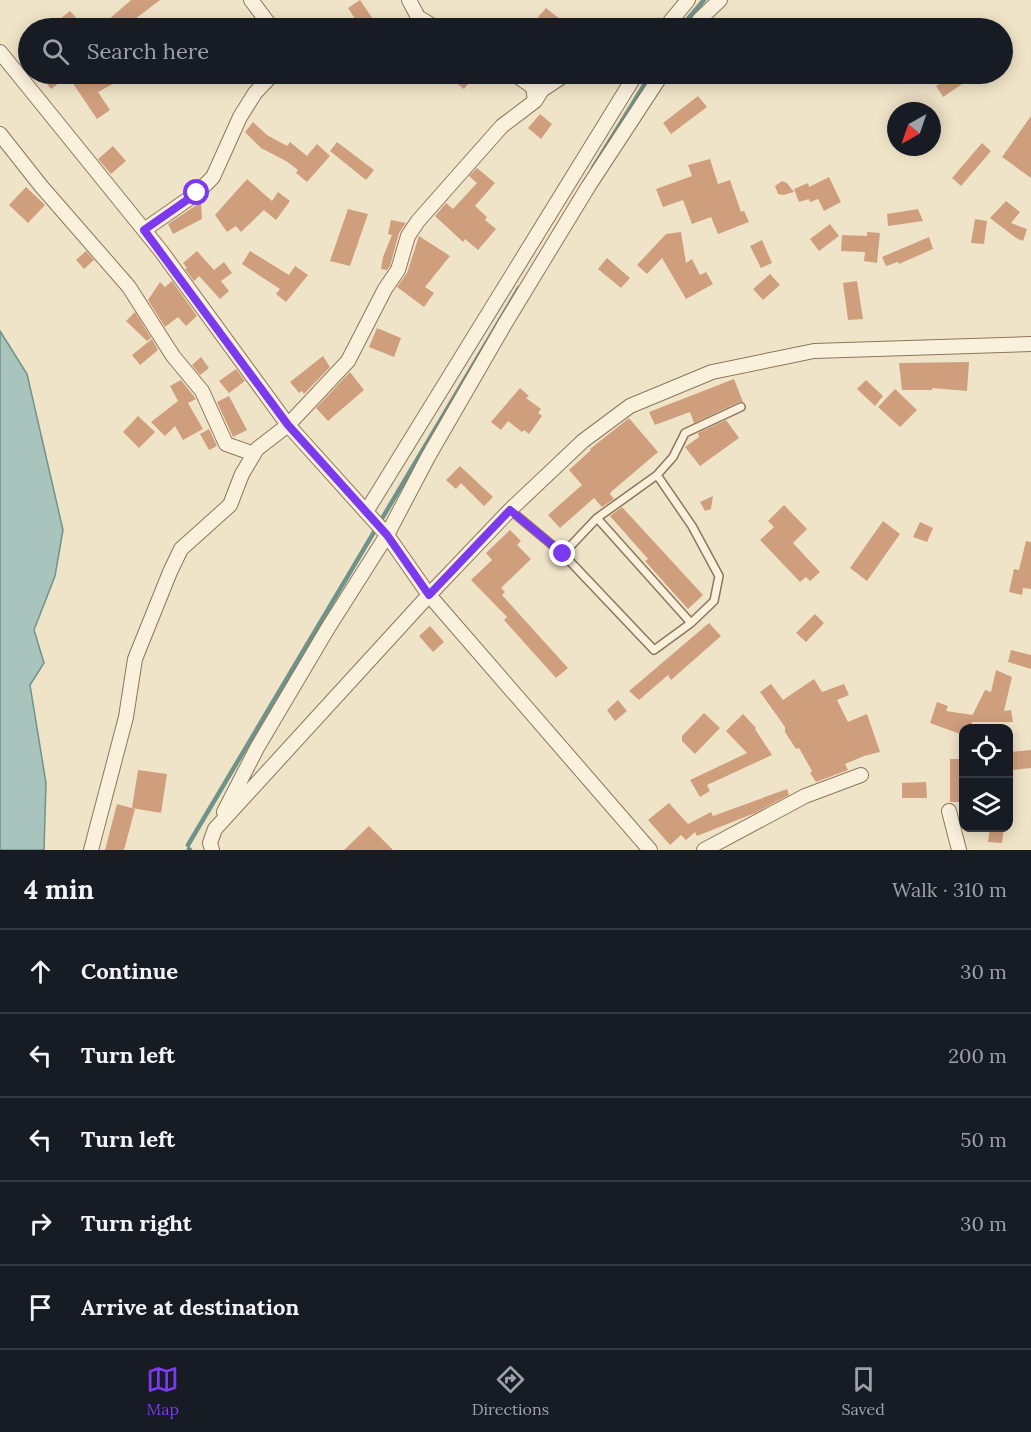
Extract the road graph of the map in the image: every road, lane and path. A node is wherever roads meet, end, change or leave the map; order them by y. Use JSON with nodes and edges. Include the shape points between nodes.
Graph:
{"nodes":[{"id":1,"x":251,"y":0,"type":"edge"},
{"id":2,"x":409,"y":0,"type":"edge"},
{"id":3,"x":688,"y":0,"type":"edge"},
{"id":4,"x":720,"y":0,"type":"edge"},
{"id":5,"x":264,"y":18,"type":"edge"},
{"id":6,"x":420,"y":18,"type":"edge"},
{"id":7,"x":673,"y":18,"type":"edge"},
{"id":8,"x":701,"y":18,"type":"edge"},
{"id":9,"x":0,"y":52,"type":"edge"},
{"id":10,"x":18,"y":74,"type":"edge"},
{"id":11,"x":26,"y":84,"type":"edge"},
{"id":12,"x":264,"y":84,"type":"edge"},
{"id":13,"x":529,"y":84,"type":"edge"},
{"id":14,"x":551,"y":84,"type":"edge"},
{"id":15,"x":630,"y":84,"type":"edge"},
{"id":16,"x":656,"y":84,"type":"edge"},
{"id":17,"x":536,"y":101,"type":"junction"},
{"id":18,"x":0,"y":134,"type":"edge"},
{"id":19,"x":144,"y":230,"type":"junction"},
{"id":20,"x":1031,"y":344,"type":"edge"},
{"id":21,"x":741,"y":407,"type":"dead end"},
{"id":22,"x":288,"y":425,"type":"junction"},
{"id":23,"x":254,"y":454,"type":"junction"},
{"id":24,"x":657,"y":475,"type":"junction"},
{"id":25,"x":510,"y":510,"type":"junction"},
{"id":26,"x":366,"y":512,"type":"junction"},
{"id":27,"x":597,"y":518,"type":"junction"},
{"id":28,"x":387,"y":535,"type":"junction"},
{"id":29,"x":563,"y":554,"type":"junction"},
{"id":30,"x":429,"y":595,"type":"junction"},
{"id":31,"x":691,"y":623,"type":"junction"},
{"id":32,"x":861,"y":775,"type":"dead end"},
{"id":33,"x":949,"y":811,"type":"dead end"},
{"id":34,"x":215,"y":829,"type":"junction"},
{"id":35,"x":209,"y":848,"type":"edge"},
{"id":36,"x":91,"y":850,"type":"edge"},
{"id":37,"x":650,"y":850,"type":"edge"},
{"id":38,"x":704,"y":850,"type":"edge"},
{"id":39,"x":959,"y":850,"type":"edge"}],
"edges":[{"from":1,"to":5,"type":"street"},
{"from":2,"to":6,"type":"street"},
{"from":3,"to":7,"type":"street"},
{"from":4,"to":8,"type":"street"},
{"from":9,"to":10,"type":"street"},
{"from":11,"to":19,"type":"street"},
{"from":12,"to":19,"type":"street","via":[[240,117],[213,177]]},
{"from":13,"to":17,"type":"street"},
{"from":14,"to":17,"type":"street"},
{"from":15,"to":26,"type":"street"},
{"from":16,"to":28,"type":"street","via":[[506,322]]},
{"from":17,"to":22,"type":"street","via":[[502,126],[418,221],[408,236],[398,270],[348,361]]},
{"from":18,"to":23,"type":"street","via":[[129,287],[173,356],[202,391],[225,444]]},
{"from":19,"to":22,"type":"street"},
{"from":20,"to":25,"type":"street","via":[[814,351],[712,372],[630,406],[583,441]]},
{"from":21,"to":24,"type":"lane","via":[[685,433],[673,458]]},
{"from":22,"to":23,"type":"street"},
{"from":22,"to":26,"type":"street"},
{"from":23,"to":36,"type":"street","via":[[230,505],[181,549],[170,572],[135,659],[126,717]]},
{"from":24,"to":27,"type":"lane"},
{"from":24,"to":31,"type":"lane","via":[[692,526],[719,576],[714,601]]},
{"from":25,"to":29,"type":"lane"},
{"from":25,"to":30,"type":"street"},
{"from":26,"to":28,"type":"street"},
{"from":27,"to":29,"type":"lane"},
{"from":27,"to":31,"type":"lane"},
{"from":28,"to":30,"type":"street"},
{"from":28,"to":34,"type":"street","via":[[263,738]]},
{"from":29,"to":31,"type":"lane","via":[[654,650]]},
{"from":30,"to":34,"type":"street"},
{"from":30,"to":37,"type":"street"},
{"from":32,"to":38,"type":"street","via":[[805,796]]},
{"from":33,"to":39,"type":"street"},
{"from":34,"to":35,"type":"street"}]}
